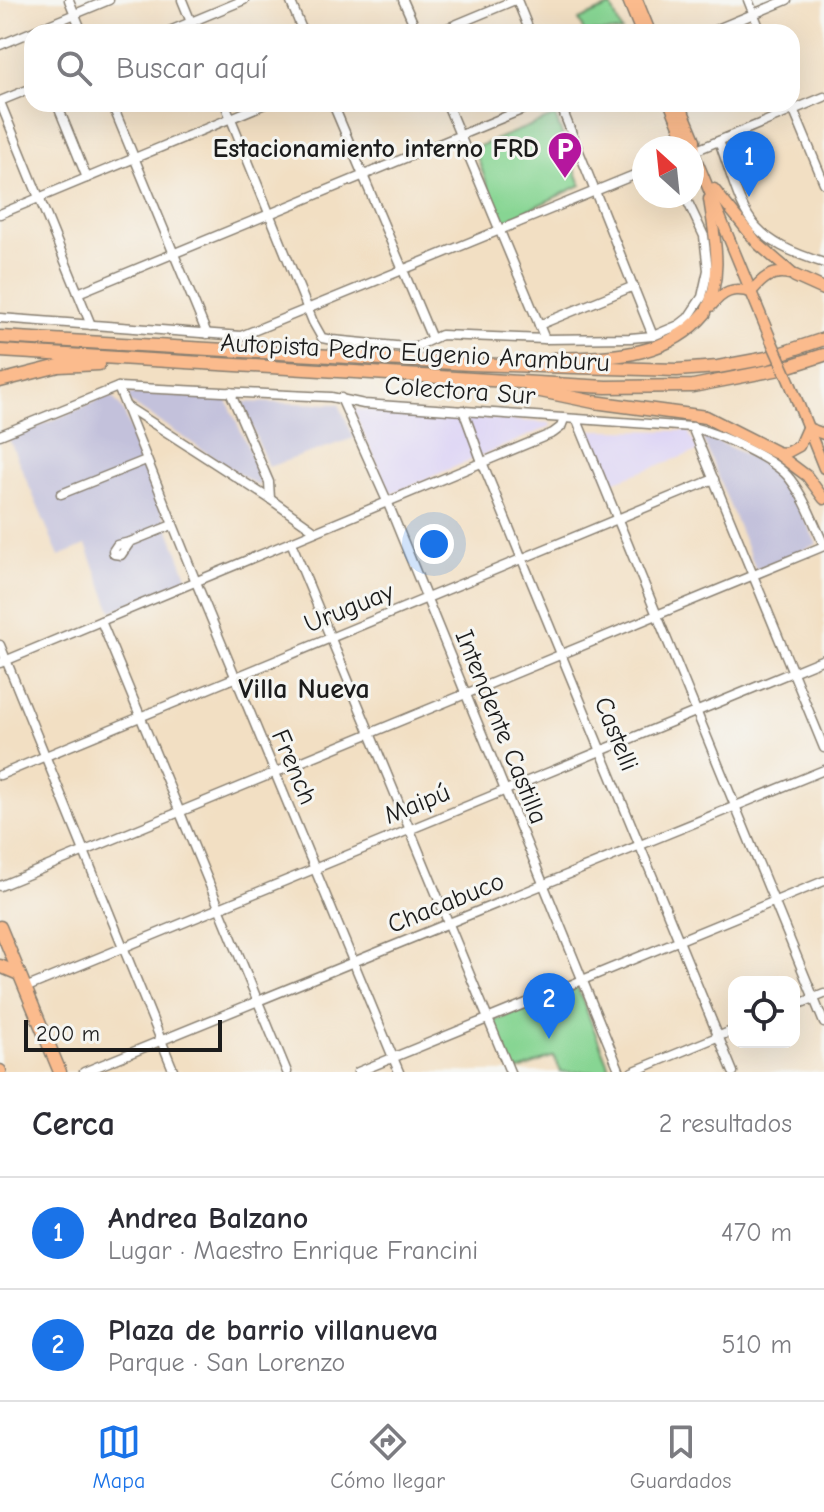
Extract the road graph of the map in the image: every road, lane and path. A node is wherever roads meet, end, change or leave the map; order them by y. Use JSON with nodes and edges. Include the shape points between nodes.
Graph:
{"nodes":[{"id":1,"x":69,"y":0,"type":"edge"},
{"id":2,"x":109,"y":0,"type":"edge"},
{"id":3,"x":182,"y":0,"type":"edge"},
{"id":4,"x":244,"y":0,"type":"edge"},
{"id":5,"x":290,"y":0,"type":"edge"},
{"id":6,"x":403,"y":0,"type":"edge"},
{"id":7,"x":516,"y":0,"type":"edge"},
{"id":8,"x":628,"y":0,"type":"edge"},
{"id":9,"x":637,"y":0,"type":"edge"},
{"id":10,"x":748,"y":0,"type":"edge"},
{"id":11,"x":787,"y":0,"type":"edge"},
{"id":12,"x":75,"y":14,"type":"junction"},
{"id":13,"x":754,"y":14,"type":"junction"},
{"id":14,"x":191,"y":22,"type":"junction"},
{"id":15,"x":51,"y":24,"type":"edge"},
{"id":16,"x":79,"y":24,"type":"edge"},
{"id":17,"x":186,"y":24,"type":"edge"},
{"id":18,"x":300,"y":24,"type":"edge"},
{"id":19,"x":414,"y":24,"type":"edge"},
{"id":20,"x":463,"y":24,"type":"edge"},
{"id":21,"x":526,"y":24,"type":"edge"},
{"id":22,"x":638,"y":24,"type":"edge"},
{"id":23,"x":647,"y":24,"type":"edge"},
{"id":24,"x":730,"y":24,"type":"edge"},
{"id":25,"x":758,"y":24,"type":"edge"},
{"id":26,"x":24,"y":35,"type":"edge"},
{"id":27,"x":0,"y":45,"type":"edge"},
{"id":28,"x":24,"y":92,"type":"edge"},
{"id":29,"x":824,"y":97,"type":"edge"},
{"id":30,"x":0,"y":102,"type":"edge"},
{"id":31,"x":800,"y":104,"type":"edge"},
{"id":32,"x":60,"y":112,"type":"edge"},
{"id":33,"x":115,"y":112,"type":"edge"},
{"id":34,"x":228,"y":112,"type":"edge"},
{"id":35,"x":246,"y":112,"type":"edge"},
{"id":36,"x":336,"y":112,"type":"edge"},
{"id":37,"x":450,"y":112,"type":"edge"},
{"id":38,"x":515,"y":112,"type":"edge"},
{"id":39,"x":563,"y":112,"type":"edge"},
{"id":40,"x":673,"y":112,"type":"edge"},
{"id":41,"x":683,"y":112,"type":"edge"},
{"id":42,"x":781,"y":112,"type":"edge"},
{"id":43,"x":794,"y":112,"type":"edge"},
{"id":44,"x":231,"y":118,"type":"junction"},
{"id":45,"x":459,"y":134,"type":"junction"},
{"id":46,"x":683,"y":136,"type":"edge"},
{"id":47,"x":693,"y":136,"type":"edge"},
{"id":48,"x":719,"y":141,"type":"junction"},
{"id":49,"x":704,"y":146,"type":"edge"},
{"id":50,"x":134,"y":158,"type":"junction"},
{"id":51,"x":362,"y":175,"type":"junction"},
{"id":52,"x":632,"y":176,"type":"edge"},
{"id":53,"x":87,"y":178,"type":"junction"},
{"id":54,"x":705,"y":178,"type":"junction"},
{"id":55,"x":824,"y":183,"type":"edge"},
{"id":56,"x":596,"y":190,"type":"junction"},
{"id":57,"x":39,"y":198,"type":"junction"},
{"id":58,"x":690,"y":208,"type":"edge"},
{"id":59,"x":270,"y":213,"type":"junction"},
{"id":60,"x":0,"y":214,"type":"edge"},
{"id":61,"x":499,"y":230,"type":"junction"},
{"id":62,"x":173,"y":253,"type":"junction"},
{"id":63,"x":824,"y":263,"type":"edge"},
{"id":64,"x":403,"y":270,"type":"junction"},
{"id":65,"x":795,"y":276,"type":"junction"},
{"id":66,"x":634,"y":286,"type":"junction"},
{"id":67,"x":824,"y":289,"type":"edge"},
{"id":68,"x":751,"y":292,"type":"junction"},
{"id":69,"x":78,"y":293,"type":"junction"},
{"id":70,"x":308,"y":310,"type":"junction"},
{"id":71,"x":705,"y":313,"type":"junction"},
{"id":72,"x":0,"y":318,"type":"edge"},
{"id":73,"x":91,"y":325,"type":"junction"},
{"id":74,"x":539,"y":325,"type":"junction"},
{"id":75,"x":207,"y":334,"type":"junction"},
{"id":76,"x":653,"y":336,"type":"junction"},
{"id":77,"x":0,"y":337,"type":"edge"},
{"id":78,"x":432,"y":339,"type":"junction"},
{"id":79,"x":545,"y":339,"type":"junction"},
{"id":80,"x":824,"y":339,"type":"edge"},
{"id":81,"x":0,"y":351,"type":"edge"},
{"id":82,"x":824,"y":355,"type":"edge"},
{"id":83,"x":183,"y":362,"type":"junction"},
{"id":84,"x":470,"y":364,"type":"junction"},
{"id":85,"x":0,"y":381,"type":"edge"},
{"id":86,"x":513,"y":382,"type":"junction"},
{"id":87,"x":118,"y":387,"type":"junction"},
{"id":88,"x":230,"y":392,"type":"junction"},
{"id":89,"x":341,"y":398,"type":"junction"},
{"id":90,"x":126,"y":406,"type":"junction"},
{"id":91,"x":463,"y":410,"type":"junction"},
{"id":92,"x":564,"y":419,"type":"junction"},
{"id":93,"x":577,"y":420,"type":"junction"},
{"id":94,"x":692,"y":427,"type":"junction"},
{"id":95,"x":807,"y":428,"type":"junction"},
{"id":96,"x":824,"y":434,"type":"edge"},
{"id":97,"x":0,"y":435,"type":"edge"},
{"id":98,"x":775,"y":452,"type":"junction"},
{"id":99,"x":146,"y":460,"type":"junction"},
{"id":100,"x":482,"y":462,"type":"junction"},
{"id":101,"x":824,"y":468,"type":"edge"},
{"id":102,"x":714,"y":479,"type":"junction"},
{"id":103,"x":61,"y":494,"type":"dead end"},
{"id":104,"x":270,"y":499,"type":"junction"},
{"id":105,"x":824,"y":499,"type":"edge"},
{"id":106,"x":387,"y":501,"type":"junction"},
{"id":107,"x":617,"y":519,"type":"junction"},
{"id":108,"x":172,"y":525,"type":"junction"},
{"id":109,"x":315,"y":531,"type":"junction"},
{"id":110,"x":130,"y":542,"type":"dead end"},
{"id":111,"x":291,"y":542,"type":"junction"},
{"id":112,"x":824,"y":546,"type":"edge"},
{"id":113,"x":522,"y":559,"type":"junction"},
{"id":114,"x":753,"y":575,"type":"junction"},
{"id":115,"x":196,"y":582,"type":"junction"},
{"id":116,"x":427,"y":598,"type":"junction"},
{"id":117,"x":656,"y":615,"type":"junction"},
{"id":118,"x":101,"y":621,"type":"junction"},
{"id":119,"x":331,"y":638,"type":"junction"},
{"id":120,"x":0,"y":645,"type":"edge"},
{"id":121,"x":561,"y":654,"type":"junction"},
{"id":122,"x":824,"y":659,"type":"edge"},
{"id":123,"x":3,"y":662,"type":"edge"},
{"id":124,"x":793,"y":672,"type":"junction"},
{"id":125,"x":235,"y":677,"type":"junction"},
{"id":126,"x":466,"y":694,"type":"junction"},
{"id":127,"x":696,"y":712,"type":"junction"},
{"id":128,"x":141,"y":716,"type":"junction"},
{"id":129,"x":370,"y":733,"type":"junction"},
{"id":130,"x":824,"y":748,"type":"edge"},
{"id":131,"x":601,"y":751,"type":"junction"},
{"id":132,"x":45,"y":756,"type":"junction"},
{"id":133,"x":824,"y":770,"type":"edge"},
{"id":134,"x":275,"y":772,"type":"junction"},
{"id":135,"x":0,"y":775,"type":"edge"},
{"id":136,"x":505,"y":790,"type":"junction"},
{"id":137,"x":735,"y":807,"type":"junction"},
{"id":138,"x":180,"y":812,"type":"junction"},
{"id":139,"x":410,"y":829,"type":"junction"},
{"id":140,"x":640,"y":845,"type":"junction"},
{"id":141,"x":84,"y":851,"type":"junction"},
{"id":142,"x":314,"y":868,"type":"junction"},
{"id":143,"x":824,"y":881,"type":"edge"},
{"id":144,"x":544,"y":885,"type":"junction"},
{"id":145,"x":0,"y":886,"type":"edge"},
{"id":146,"x":774,"y":902,"type":"junction"},
{"id":147,"x":220,"y":907,"type":"junction"},
{"id":148,"x":448,"y":923,"type":"junction"},
{"id":149,"x":0,"y":927,"type":"edge"},
{"id":150,"x":679,"y":940,"type":"junction"},
{"id":151,"x":123,"y":947,"type":"junction"},
{"id":152,"x":353,"y":962,"type":"junction"},
{"id":153,"x":0,"y":966,"type":"edge"},
{"id":154,"x":19,"y":974,"type":"junction"},
{"id":155,"x":582,"y":980,"type":"junction"},
{"id":156,"x":25,"y":988,"type":"junction"},
{"id":157,"x":824,"y":994,"type":"edge"},
{"id":158,"x":814,"y":998,"type":"junction"},
{"id":159,"x":258,"y":1001,"type":"junction"},
{"id":160,"x":800,"y":1004,"type":"edge"},
{"id":161,"x":488,"y":1019,"type":"junction"},
{"id":162,"x":824,"y":1023,"type":"edge"},
{"id":163,"x":728,"y":1033,"type":"edge"},
{"id":164,"x":719,"y":1037,"type":"junction"},
{"id":165,"x":161,"y":1040,"type":"junction"},
{"id":166,"x":393,"y":1057,"type":"junction"},
{"id":167,"x":56,"y":1068,"type":"edge"},
{"id":168,"x":84,"y":1072,"type":"edge"},
{"id":169,"x":174,"y":1072,"type":"edge"},
{"id":170,"x":287,"y":1072,"type":"edge"},
{"id":171,"x":358,"y":1072,"type":"edge"},
{"id":172,"x":399,"y":1072,"type":"edge"},
{"id":173,"x":510,"y":1072,"type":"edge"},
{"id":174,"x":620,"y":1072,"type":"edge"},
{"id":175,"x":632,"y":1072,"type":"edge"},
{"id":176,"x":733,"y":1072,"type":"edge"}],
"edges":[{"from":1,"to":12,"type":"street"},
{"from":2,"to":12,"type":"street"},
{"from":3,"to":14,"type":"street"},
{"from":4,"to":14,"type":"street"},
{"from":5,"to":18,"type":"street"},
{"from":6,"to":19,"type":"street"},
{"from":7,"to":20,"type":"street"},
{"from":7,"to":21,"type":"street"},
{"from":8,"to":22,"type":"main road"},
{"from":9,"to":23,"type":"main road"},
{"from":10,"to":13,"type":"street"},
{"from":11,"to":13,"type":"street"},
{"from":12,"to":15,"type":"street"},
{"from":12,"to":16,"type":"street"},
{"from":13,"to":24,"type":"street"},
{"from":13,"to":25,"type":"street"},
{"from":14,"to":17,"type":"street"},
{"from":26,"to":27,"type":"street"},
{"from":28,"to":30,"type":"street"},
{"from":29,"to":31,"type":"street"},
{"from":30,"to":57,"type":"street"},
{"from":32,"to":53,"type":"street"},
{"from":33,"to":50,"type":"street"},
{"from":34,"to":44,"type":"street"},
{"from":35,"to":44,"type":"street"},
{"from":36,"to":51,"type":"street"},
{"from":37,"to":45,"type":"street"},
{"from":38,"to":45,"type":"street"},
{"from":39,"to":56,"type":"street"},
{"from":40,"to":46,"type":"main road"},
{"from":41,"to":47,"type":"main road"},
{"from":42,"to":48,"type":"street"},
{"from":43,"to":55,"type":"street"},
{"from":44,"to":50,"type":"street"},
{"from":44,"to":59,"type":"street"},
{"from":45,"to":51,"type":"street"},
{"from":45,"to":61,"type":"street"},
{"from":48,"to":49,"type":"street"},
{"from":48,"to":63,"type":"street","via":[[737,198],[760,233]]},
{"from":50,"to":53,"type":"street"},
{"from":50,"to":62,"type":"street"},
{"from":51,"to":59,"type":"street"},
{"from":51,"to":64,"type":"street"},
{"from":52,"to":56,"type":"street"},
{"from":53,"to":57,"type":"street"},
{"from":54,"to":65,"type":"main road","via":[[746,231]]},
{"from":54,"to":68,"type":"main road"},
{"from":54,"to":71,"type":"main road","via":[[718,267]]},
{"from":56,"to":61,"type":"street"},
{"from":56,"to":66,"type":"street"},
{"from":57,"to":60,"type":"street"},
{"from":57,"to":69,"type":"street"},
{"from":58,"to":76,"type":"street","via":[[707,246],[702,297],[688,318]]},
{"from":59,"to":62,"type":"street"},
{"from":59,"to":70,"type":"street"},
{"from":61,"to":64,"type":"street"},
{"from":61,"to":74,"type":"street"},
{"from":62,"to":69,"type":"street"},
{"from":62,"to":75,"type":"street"},
{"from":64,"to":70,"type":"street"},
{"from":64,"to":78,"type":"street"},
{"from":65,"to":67,"type":"highway"},
{"from":65,"to":68,"type":"main road","via":[[766,276]]},
{"from":66,"to":74,"type":"street"},
{"from":66,"to":76,"type":"street"},
{"from":68,"to":71,"type":"main road","via":[[724,292]]},
{"from":68,"to":95,"type":"main road","bridge":true},
{"from":69,"to":73,"type":"street"},
{"from":70,"to":75,"type":"street","via":[[241,336]]},
{"from":70,"to":78,"type":"street","via":[[322,338],[406,347]]},
{"from":71,"to":84,"type":"highway","via":[[683,334],[648,351]]},
{"from":72,"to":73,"type":"street"},
{"from":73,"to":75,"type":"street"},
{"from":74,"to":79,"type":"street"},
{"from":76,"to":79,"type":"street"},
{"from":77,"to":84,"type":"highway","name":"Autopista Pedro Eugenio Aramburu"},
{"from":78,"to":79,"type":"street","via":[[466,334]]},
{"from":80,"to":84,"type":"highway","name":"Autopista Pedro Eugenio Aramburu","via":[[767,358],[677,370]]},
{"from":81,"to":83,"type":"highway","name":"Autopista Pedro Eugenio Aramburu"},
{"from":82,"to":86,"type":"highway","name":"Autopista Pedro Eugenio Aramburu","via":[[693,386]]},
{"from":83,"to":85,"type":"highway","via":[[59,366]]},
{"from":83,"to":86,"type":"highway","name":"Autopista Pedro Eugenio Aramburu"},
{"from":86,"to":98,"type":"highway","via":[[594,402],[706,417]]},
{"from":87,"to":88,"type":"street","name":"Colectora Sur"},
{"from":87,"to":90,"type":"street","name":"French"},
{"from":87,"to":97,"type":"street","name":"Colectora Sur"},
{"from":88,"to":89,"type":"street","name":"Colectora Sur"},
{"from":88,"to":104,"type":"street","via":[[269,482]]},
{"from":89,"to":91,"type":"street","name":"Colectora Sur"},
{"from":89,"to":106,"type":"street","name":"Intendente Castilla"},
{"from":90,"to":99,"type":"street","name":"French"},
{"from":90,"to":104,"type":"street"},
{"from":91,"to":92,"type":"street","name":"Colectora Sur"},
{"from":91,"to":100,"type":"street","name":"Castelli"},
{"from":92,"to":93,"type":"street","name":"Colectora Sur"},
{"from":92,"to":100,"type":"street","via":[[553,433]]},
{"from":93,"to":94,"type":"street","name":"Colectora Sur"},
{"from":93,"to":107,"type":"street"},
{"from":94,"to":102,"type":"street"},
{"from":94,"to":112,"type":"street","name":"Colectora Sur","via":[[723,437],[785,472]]},
{"from":95,"to":96,"type":"main road"},
{"from":95,"to":98,"type":"main road","via":[[799,446]]},
{"from":95,"to":101,"type":"main road"},
{"from":98,"to":105,"type":"main road","via":[[807,476]]},
{"from":99,"to":103,"type":"street"},
{"from":99,"to":108,"type":"street","name":"French"},
{"from":100,"to":106,"type":"street"},
{"from":100,"to":113,"type":"street","name":"Castelli"},
{"from":102,"to":107,"type":"street","name":"Uruguay"},
{"from":102,"to":114,"type":"street"},
{"from":104,"to":109,"type":"street"},
{"from":106,"to":109,"type":"street"},
{"from":106,"to":116,"type":"street","name":"Intendente Castilla"},
{"from":107,"to":113,"type":"street","name":"Uruguay"},
{"from":107,"to":117,"type":"street"},
{"from":108,"to":110,"type":"street"},
{"from":108,"to":115,"type":"street","name":"French"},
{"from":109,"to":111,"type":"street"},
{"from":111,"to":115,"type":"street"},
{"from":111,"to":119,"type":"street"},
{"from":112,"to":114,"type":"street"},
{"from":113,"to":116,"type":"street","name":"Uruguay"},
{"from":113,"to":121,"type":"street","name":"Castelli"},
{"from":114,"to":117,"type":"street"},
{"from":114,"to":124,"type":"street"},
{"from":115,"to":118,"type":"street"},
{"from":115,"to":125,"type":"street","name":"French"},
{"from":116,"to":119,"type":"street","name":"Uruguay"},
{"from":116,"to":126,"type":"street","name":"Intendente Castilla"},
{"from":117,"to":121,"type":"street"},
{"from":117,"to":127,"type":"street"},
{"from":118,"to":123,"type":"street"},
{"from":118,"to":128,"type":"street"},
{"from":119,"to":125,"type":"street","name":"Uruguay"},
{"from":119,"to":129,"type":"street"},
{"from":120,"to":123,"type":"street"},
{"from":121,"to":126,"type":"street"},
{"from":121,"to":131,"type":"street","name":"Castelli"},
{"from":122,"to":124,"type":"street","name":"Maipú"},
{"from":123,"to":132,"type":"street"},
{"from":124,"to":127,"type":"street","name":"Maipú"},
{"from":124,"to":130,"type":"street"},
{"from":125,"to":128,"type":"street","name":"Uruguay"},
{"from":125,"to":134,"type":"street","name":"French"},
{"from":126,"to":129,"type":"street"},
{"from":126,"to":136,"type":"street","name":"Intendente Castilla"},
{"from":127,"to":131,"type":"street","name":"Maipú"},
{"from":127,"to":137,"type":"street"},
{"from":128,"to":132,"type":"street","name":"Uruguay"},
{"from":128,"to":138,"type":"street"},
{"from":129,"to":134,"type":"street"},
{"from":129,"to":139,"type":"street"},
{"from":131,"to":136,"type":"street","name":"Maipú"},
{"from":131,"to":140,"type":"street","name":"Castelli"},
{"from":132,"to":135,"type":"street","name":"Uruguay"},
{"from":132,"to":141,"type":"street"},
{"from":133,"to":137,"type":"street","name":"Chacabuco"},
{"from":134,"to":138,"type":"street"},
{"from":134,"to":142,"type":"street","name":"French"},
{"from":136,"to":139,"type":"street","name":"Maipú"},
{"from":136,"to":144,"type":"street","name":"Intendente Castilla"},
{"from":137,"to":140,"type":"street","name":"Chacabuco"},
{"from":137,"to":146,"type":"street"},
{"from":138,"to":141,"type":"street"},
{"from":138,"to":147,"type":"street"},
{"from":139,"to":142,"type":"street","name":"Maipú"},
{"from":139,"to":148,"type":"street"},
{"from":140,"to":144,"type":"street","name":"Chacabuco"},
{"from":140,"to":150,"type":"street","name":"Castelli"},
{"from":141,"to":145,"type":"street"},
{"from":141,"to":151,"type":"street"},
{"from":142,"to":147,"type":"street","name":"Maipú"},
{"from":142,"to":152,"type":"street","name":"French"},
{"from":143,"to":146,"type":"street"},
{"from":144,"to":148,"type":"street","name":"Chacabuco"},
{"from":144,"to":155,"type":"street","name":"Intendente Castilla"},
{"from":146,"to":150,"type":"street"},
{"from":146,"to":158,"type":"street"},
{"from":147,"to":151,"type":"street","name":"Maipú"},
{"from":147,"to":159,"type":"street"},
{"from":148,"to":152,"type":"street","name":"Chacabuco"},
{"from":148,"to":161,"type":"street"},
{"from":149,"to":154,"type":"highway"},
{"from":150,"to":155,"type":"street"},
{"from":150,"to":164,"type":"street","name":"Castelli"},
{"from":151,"to":156,"type":"street","name":"Maipú"},
{"from":151,"to":165,"type":"street"},
{"from":152,"to":159,"type":"street","name":"Chacabuco"},
{"from":152,"to":166,"type":"street","name":"French"},
{"from":153,"to":154,"type":"highway"},
{"from":154,"to":156,"type":"highway"},
{"from":155,"to":161,"type":"street"},
{"from":155,"to":174,"type":"street","name":"Intendente Castilla"},
{"from":156,"to":167,"type":"highway"},
{"from":157,"to":158,"type":"street"},
{"from":158,"to":160,"type":"street"},
{"from":158,"to":162,"type":"street"},
{"from":159,"to":165,"type":"street","name":"Chacabuco"},
{"from":159,"to":170,"type":"street"},
{"from":161,"to":166,"type":"street"},
{"from":161,"to":173,"type":"street"},
{"from":163,"to":164,"type":"street"},
{"from":164,"to":175,"type":"street"},
{"from":164,"to":176,"type":"street","name":"Castelli"},
{"from":165,"to":168,"type":"street","name":"Chacabuco"},
{"from":165,"to":169,"type":"street"},
{"from":166,"to":171,"type":"street"},
{"from":166,"to":172,"type":"street","name":"French"}]}
